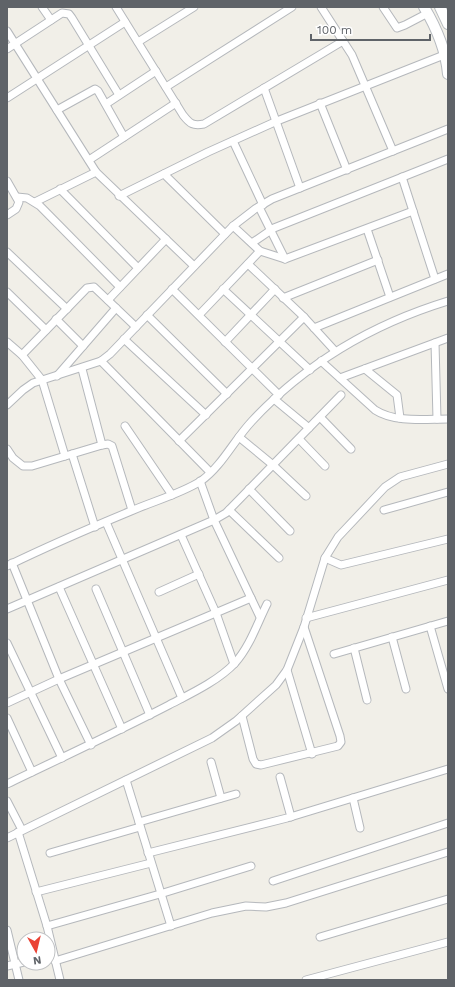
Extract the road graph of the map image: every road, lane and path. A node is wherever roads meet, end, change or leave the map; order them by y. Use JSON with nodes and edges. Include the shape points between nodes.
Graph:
{"nodes":[{"id":1,"x":42,"y":7,"type":"edge"},
{"id":2,"x":116,"y":7,"type":"edge"},
{"id":3,"x":194,"y":7,"type":"edge"},
{"id":4,"x":292,"y":7,"type":"edge"},
{"id":5,"x":321,"y":7,"type":"edge"},
{"id":6,"x":383,"y":7,"type":"edge"},
{"id":7,"x":440,"y":7,"type":"edge"},
{"id":8,"x":181,"y":10,"type":"edge"},
{"id":9,"x":426,"y":10,"type":"edge"},
{"id":10,"x":51,"y":20,"type":"junction"},
{"id":11,"x":125,"y":22,"type":"junction"},
{"id":12,"x":448,"y":24,"type":"edge"},
{"id":13,"x":7,"y":31,"type":"edge"},
{"id":14,"x":343,"y":41,"type":"junction"},
{"id":15,"x":138,"y":42,"type":"junction"},
{"id":16,"x":15,"y":44,"type":"junction"},
{"id":17,"x":89,"y":46,"type":"junction"},
{"id":18,"x":7,"y":49,"type":"edge"},
{"id":19,"x":444,"y":55,"type":"junction"},
{"id":20,"x":448,"y":69,"type":"edge"},
{"id":21,"x":156,"y":72,"type":"junction"},
{"id":22,"x":37,"y":79,"type":"junction"},
{"id":23,"x":365,"y":85,"type":"junction"},
{"id":24,"x":166,"y":87,"type":"junction"},
{"id":25,"x":264,"y":88,"type":"junction"},
{"id":26,"x":119,"y":95,"type":"junction"},
{"id":27,"x":7,"y":98,"type":"edge"},
{"id":28,"x":176,"y":103,"type":"junction"},
{"id":29,"x":320,"y":103,"type":"junction"},
{"id":30,"x":106,"y":104,"type":"junction"},
{"id":31,"x":57,"y":110,"type":"junction"},
{"id":32,"x":277,"y":120,"type":"junction"},
{"id":33,"x":448,"y":129,"type":"edge"},
{"id":34,"x":124,"y":137,"type":"junction"},
{"id":35,"x":233,"y":141,"type":"junction"},
{"id":36,"x":393,"y":151,"type":"junction"},
{"id":37,"x":448,"y":159,"type":"edge"},
{"id":38,"x":89,"y":160,"type":"junction"},
{"id":39,"x":347,"y":170,"type":"junction"},
{"id":40,"x":96,"y":172,"type":"junction"},
{"id":41,"x":164,"y":174,"type":"junction"},
{"id":42,"x":402,"y":177,"type":"junction"},
{"id":43,"x":7,"y":181,"type":"edge"},
{"id":44,"x":300,"y":188,"type":"junction"},
{"id":45,"x":60,"y":189,"type":"junction"},
{"id":46,"x":119,"y":196,"type":"junction"},
{"id":47,"x":17,"y":197,"type":"junction"},
{"id":48,"x":35,"y":202,"type":"junction"},
{"id":49,"x":261,"y":206,"type":"junction"},
{"id":50,"x":413,"y":211,"type":"junction"},
{"id":51,"x":7,"y":215,"type":"edge"},
{"id":52,"x":233,"y":226,"type":"junction"},
{"id":53,"x":367,"y":229,"type":"junction"},
{"id":54,"x":271,"y":230,"type":"junction"},
{"id":55,"x":225,"y":234,"type":"junction"},
{"id":56,"x":166,"y":239,"type":"junction"},
{"id":57,"x":252,"y":243,"type":"junction"},
{"id":58,"x":260,"y":251,"type":"junction"},
{"id":59,"x":7,"y":252,"type":"edge"},
{"id":60,"x":285,"y":259,"type":"junction"},
{"id":61,"x":378,"y":260,"type":"junction"},
{"id":62,"x":248,"y":264,"type":"junction"},
{"id":63,"x":194,"y":266,"type":"junction"},
{"id":64,"x":138,"y":268,"type":"junction"},
{"id":65,"x":448,"y":274,"type":"edge"},
{"id":66,"x":435,"y":279,"type":"junction"},
{"id":67,"x":120,"y":288,"type":"junction"},
{"id":68,"x":172,"y":289,"type":"junction"},
{"id":69,"x":223,"y":289,"type":"junction"},
{"id":70,"x":275,"y":290,"type":"junction"},
{"id":71,"x":7,"y":292,"type":"edge"},
{"id":72,"x":390,"y":297,"type":"junction"},
{"id":73,"x":283,"y":298,"type":"junction"},
{"id":74,"x":108,"y":300,"type":"junction"},
{"id":75,"x":448,"y":301,"type":"edge"},
{"id":76,"x":116,"y":308,"type":"junction"},
{"id":77,"x":66,"y":309,"type":"junction"},
{"id":78,"x":148,"y":314,"type":"junction"},
{"id":79,"x":199,"y":315,"type":"junction"},
{"id":80,"x":250,"y":315,"type":"junction"},
{"id":81,"x":304,"y":317,"type":"junction"},
{"id":82,"x":56,"y":319,"type":"junction"},
{"id":83,"x":136,"y":326,"type":"junction"},
{"id":84,"x":314,"y":328,"type":"junction"},
{"id":85,"x":46,"y":330,"type":"junction"},
{"id":86,"x":448,"y":338,"type":"edge"},
{"id":87,"x":124,"y":339,"type":"junction"},
{"id":88,"x":225,"y":342,"type":"junction"},
{"id":89,"x":279,"y":342,"type":"junction"},
{"id":90,"x":435,"y":343,"type":"junction"},
{"id":91,"x":8,"y":345,"type":"edge"},
{"id":92,"x":84,"y":346,"type":"junction"},
{"id":93,"x":335,"y":351,"type":"junction"},
{"id":94,"x":22,"y":355,"type":"junction"},
{"id":95,"x":101,"y":361,"type":"junction"},
{"id":96,"x":321,"y":361,"type":"junction"},
{"id":97,"x":82,"y":368,"type":"junction"},
{"id":98,"x":252,"y":368,"type":"junction"},
{"id":99,"x":365,"y":369,"type":"junction"},
{"id":100,"x":310,"y":370,"type":"junction"},
{"id":101,"x":57,"y":376,"type":"junction"},
{"id":102,"x":340,"y":378,"type":"junction"},
{"id":103,"x":42,"y":380,"type":"junction"},
{"id":104,"x":227,"y":394,"type":"junction"},
{"id":105,"x":341,"y":395,"type":"dead end"},
{"id":106,"x":277,"y":397,"type":"junction"},
{"id":107,"x":7,"y":405,"type":"edge"},
{"id":108,"x":206,"y":415,"type":"junction"},
{"id":109,"x":320,"y":417,"type":"junction"},
{"id":110,"x":400,"y":418,"type":"junction"},
{"id":111,"x":437,"y":419,"type":"junction"},
{"id":112,"x":448,"y":419,"type":"edge"},
{"id":113,"x":125,"y":426,"type":"dead end"},
{"id":114,"x":309,"y":428,"type":"junction"},
{"id":115,"x":239,"y":437,"type":"junction"},
{"id":116,"x":298,"y":439,"type":"junction"},
{"id":117,"x":179,"y":441,"type":"junction"},
{"id":118,"x":102,"y":445,"type":"junction"},
{"id":119,"x":7,"y":449,"type":"edge"},
{"id":120,"x":351,"y":449,"type":"dead end"},
{"id":121,"x":68,"y":455,"type":"junction"},
{"id":122,"x":448,"y":464,"type":"edge"},
{"id":123,"x":273,"y":465,"type":"junction"},
{"id":124,"x":325,"y":466,"type":"dead end"},
{"id":125,"x":210,"y":472,"type":"junction"},
{"id":126,"x":200,"y":481,"type":"junction"},
{"id":127,"x":249,"y":489,"type":"junction"},
{"id":128,"x":448,"y":492,"type":"edge"},
{"id":129,"x":172,"y":495,"type":"junction"},
{"id":130,"x":306,"y":496,"type":"dead end"},
{"id":131,"x":132,"y":510,"type":"junction"},
{"id":132,"x":230,"y":510,"type":"junction"},
{"id":133,"x":384,"y":510,"type":"dead end"},
{"id":134,"x":214,"y":520,"type":"junction"},
{"id":135,"x":106,"y":522,"type":"junction"},
{"id":136,"x":95,"y":526,"type":"junction"},
{"id":137,"x":290,"y":531,"type":"dead end"},
{"id":138,"x":181,"y":535,"type":"junction"},
{"id":139,"x":448,"y":539,"type":"edge"},
{"id":140,"x":279,"y":558,"type":"dead end"},
{"id":141,"x":325,"y":558,"type":"junction"},
{"id":142,"x":122,"y":560,"type":"junction"},
{"id":143,"x":10,"y":564,"type":"edge"},
{"id":144,"x":199,"y":574,"type":"junction"},
{"id":145,"x":448,"y":580,"type":"edge"},
{"id":146,"x":59,"y":587,"type":"junction"},
{"id":147,"x":96,"y":589,"type":"dead end"},
{"id":148,"x":158,"y":592,"type":"dead end"},
{"id":149,"x":252,"y":598,"type":"junction"},
{"id":150,"x":28,"y":600,"type":"junction"},
{"id":151,"x":267,"y":604,"type":"dead end"},
{"id":152,"x":7,"y":609,"type":"edge"},
{"id":153,"x":216,"y":613,"type":"junction"},
{"id":154,"x":260,"y":617,"type":"junction"},
{"id":155,"x":306,"y":618,"type":"junction"},
{"id":156,"x":448,"y":621,"type":"edge"},
{"id":157,"x":430,"y":626,"type":"junction"},
{"id":158,"x":304,"y":627,"type":"junction"},
{"id":159,"x":392,"y":637,"type":"junction"},
{"id":160,"x":155,"y":639,"type":"junction"},
{"id":161,"x":7,"y":643,"type":"edge"},
{"id":162,"x":354,"y":648,"type":"junction"},
{"id":163,"x":123,"y":652,"type":"junction"},
{"id":164,"x":334,"y":654,"type":"dead end"},
{"id":165,"x":94,"y":664,"type":"junction"},
{"id":166,"x":234,"y":664,"type":"junction"},
{"id":167,"x":287,"y":670,"type":"junction"},
{"id":168,"x":59,"y":679,"type":"junction"},
{"id":169,"x":406,"y":689,"type":"dead end"},
{"id":170,"x":448,"y":689,"type":"edge"},
{"id":171,"x":29,"y":693,"type":"junction"},
{"id":172,"x":182,"y":698,"type":"junction"},
{"id":173,"x":368,"y":700,"type":"dead end"},
{"id":174,"x":7,"y":703,"type":"edge"},
{"id":175,"x":150,"y":715,"type":"junction"},
{"id":176,"x":242,"y":716,"type":"junction"},
{"id":177,"x":7,"y":718,"type":"edge"},
{"id":178,"x":122,"y":729,"type":"junction"},
{"id":179,"x":91,"y":745,"type":"junction"},
{"id":180,"x":312,"y":754,"type":"junction"},
{"id":181,"x":62,"y":758,"type":"junction"},
{"id":182,"x":211,"y":762,"type":"dead end"},
{"id":183,"x":448,"y":770,"type":"edge"},
{"id":184,"x":32,"y":772,"type":"junction"},
{"id":185,"x":280,"y":777,"type":"dead end"},
{"id":186,"x":126,"y":780,"type":"junction"},
{"id":187,"x":7,"y":784,"type":"edge"},
{"id":188,"x":236,"y":794,"type":"dead end"},
{"id":189,"x":221,"y":798,"type":"junction"},
{"id":190,"x":353,"y":798,"type":"junction"},
{"id":191,"x":7,"y":801,"type":"edge"},
{"id":192,"x":291,"y":817,"type":"junction"},
{"id":193,"x":448,"y":823,"type":"edge"},
{"id":194,"x":140,"y":825,"type":"junction"},
{"id":195,"x":360,"y":828,"type":"dead end"},
{"id":196,"x":20,"y":831,"type":"junction"},
{"id":197,"x":7,"y":838,"type":"edge"},
{"id":198,"x":448,"y":852,"type":"edge"},
{"id":199,"x":148,"y":853,"type":"junction"},
{"id":200,"x":50,"y":854,"type":"dead end"},
{"id":201,"x":151,"y":863,"type":"junction"},
{"id":202,"x":251,"y":866,"type":"dead end"},
{"id":203,"x":273,"y":881,"type":"dead end"},
{"id":204,"x":36,"y":892,"type":"junction"},
{"id":205,"x":160,"y":894,"type":"junction"},
{"id":206,"x":448,"y":898,"type":"edge"},
{"id":207,"x":47,"y":926,"type":"junction"},
{"id":208,"x":171,"y":926,"type":"junction"},
{"id":209,"x":7,"y":930,"type":"edge"},
{"id":210,"x":48,"y":931,"type":"edge"},
{"id":211,"x":320,"y":938,"type":"dead end"},
{"id":212,"x":448,"y":942,"type":"edge"},
{"id":213,"x":56,"y":956,"type":"edge"},
{"id":214,"x":15,"y":964,"type":"junction"},
{"id":215,"x":7,"y":966,"type":"edge"},
{"id":216,"x":56,"y":968,"type":"edge"},
{"id":217,"x":19,"y":980,"type":"edge"},
{"id":218,"x":60,"y":980,"type":"edge"},
{"id":219,"x":306,"y":980,"type":"edge"}],
"edges":[{"from":1,"to":10,"type":"street"},
{"from":2,"to":11,"type":"street"},
{"from":3,"to":8,"type":"street"},
{"from":4,"to":24,"type":"street"},
{"from":5,"to":14,"type":"street"},
{"from":6,"to":9,"type":"street","via":[[397,28],[405,26]]},
{"from":7,"to":12,"type":"main road"},
{"from":8,"to":15,"type":"street"},
{"from":9,"to":19,"type":"main road"},
{"from":10,"to":16,"type":"street"},
{"from":10,"to":17,"type":"street","via":[[62,13],[69,14]]},
{"from":11,"to":15,"type":"street"},
{"from":11,"to":17,"type":"street"},
{"from":13,"to":16,"type":"street"},
{"from":14,"to":23,"type":"street"},
{"from":14,"to":25,"type":"street"},
{"from":15,"to":21,"type":"street"},
{"from":16,"to":18,"type":"street"},
{"from":16,"to":22,"type":"street"},
{"from":17,"to":22,"type":"street"},
{"from":17,"to":26,"type":"street"},
{"from":19,"to":20,"type":"main road"},
{"from":19,"to":23,"type":"street"},
{"from":21,"to":24,"type":"street"},
{"from":21,"to":26,"type":"street"},
{"from":22,"to":27,"type":"street"},
{"from":22,"to":31,"type":"street"},
{"from":23,"to":29,"type":"street"},
{"from":23,"to":36,"type":"street"},
{"from":24,"to":28,"type":"street"},
{"from":25,"to":28,"type":"street","via":[[197,126],[190,124]]},
{"from":25,"to":32,"type":"street"},
{"from":26,"to":30,"type":"street"},
{"from":28,"to":34,"type":"street"},
{"from":29,"to":32,"type":"street"},
{"from":29,"to":39,"type":"street"},
{"from":30,"to":31,"type":"street","via":[[95,90]]},
{"from":30,"to":34,"type":"street"},
{"from":31,"to":38,"type":"street"},
{"from":32,"to":35,"type":"street"},
{"from":32,"to":44,"type":"street"},
{"from":33,"to":36,"type":"street"},
{"from":34,"to":38,"type":"street"},
{"from":35,"to":41,"type":"street"},
{"from":35,"to":49,"type":"street"},
{"from":36,"to":39,"type":"street"},
{"from":37,"to":42,"type":"street"},
{"from":38,"to":40,"type":"street"},
{"from":39,"to":44,"type":"street"},
{"from":40,"to":45,"type":"street"},
{"from":40,"to":46,"type":"street"},
{"from":41,"to":46,"type":"street"},
{"from":41,"to":55,"type":"street"},
{"from":42,"to":50,"type":"street"},
{"from":42,"to":54,"type":"street"},
{"from":43,"to":47,"type":"street"},
{"from":44,"to":49,"type":"street"},
{"from":45,"to":48,"type":"street"},
{"from":45,"to":64,"type":"street"},
{"from":46,"to":56,"type":"street"},
{"from":47,"to":48,"type":"street"},
{"from":47,"to":51,"type":"street","via":[[18,206]]},
{"from":48,"to":67,"type":"street"},
{"from":49,"to":52,"type":"street"},
{"from":49,"to":54,"type":"street"},
{"from":50,"to":53,"type":"street"},
{"from":50,"to":66,"type":"street"},
{"from":52,"to":55,"type":"street"},
{"from":52,"to":57,"type":"street"},
{"from":53,"to":60,"type":"street"},
{"from":53,"to":61,"type":"street"},
{"from":54,"to":57,"type":"street"},
{"from":54,"to":60,"type":"street"},
{"from":55,"to":63,"type":"street"},
{"from":56,"to":63,"type":"street"},
{"from":56,"to":64,"type":"street"},
{"from":57,"to":58,"type":"street"},
{"from":58,"to":60,"type":"street"},
{"from":58,"to":62,"type":"street"},
{"from":59,"to":77,"type":"street"},
{"from":61,"to":72,"type":"street"},
{"from":61,"to":73,"type":"street"},
{"from":62,"to":69,"type":"street"},
{"from":62,"to":70,"type":"street"},
{"from":63,"to":68,"type":"street"},
{"from":64,"to":67,"type":"street"},
{"from":65,"to":66,"type":"street"},
{"from":66,"to":72,"type":"street"},
{"from":67,"to":74,"type":"street"},
{"from":68,"to":78,"type":"street"},
{"from":68,"to":79,"type":"street"},
{"from":69,"to":79,"type":"street"},
{"from":69,"to":80,"type":"street"},
{"from":70,"to":73,"type":"street"},
{"from":70,"to":80,"type":"street"},
{"from":71,"to":85,"type":"street"},
{"from":72,"to":84,"type":"street"},
{"from":73,"to":81,"type":"street"},
{"from":74,"to":76,"type":"street"},
{"from":74,"to":77,"type":"street","via":[[91,287]]},
{"from":75,"to":93,"type":"street","via":[[404,317]]},
{"from":76,"to":83,"type":"street"},
{"from":76,"to":92,"type":"street"},
{"from":77,"to":82,"type":"street"},
{"from":78,"to":83,"type":"street"},
{"from":78,"to":104,"type":"street"},
{"from":79,"to":88,"type":"street"},
{"from":80,"to":88,"type":"street"},
{"from":80,"to":89,"type":"street"},
{"from":81,"to":84,"type":"street"},
{"from":81,"to":89,"type":"street"},
{"from":82,"to":85,"type":"street"},
{"from":82,"to":92,"type":"street"},
{"from":83,"to":87,"type":"street"},
{"from":84,"to":93,"type":"street"},
{"from":85,"to":94,"type":"street"},
{"from":86,"to":90,"type":"street"},
{"from":87,"to":95,"type":"street"},
{"from":87,"to":108,"type":"street"},
{"from":88,"to":98,"type":"street"},
{"from":89,"to":98,"type":"street"},
{"from":89,"to":100,"type":"street"},
{"from":90,"to":99,"type":"street"},
{"from":90,"to":111,"type":"street"},
{"from":91,"to":94,"type":"street"},
{"from":92,"to":101,"type":"street"},
{"from":93,"to":96,"type":"street"},
{"from":94,"to":103,"type":"street"},
{"from":95,"to":97,"type":"street"},
{"from":95,"to":117,"type":"street"},
{"from":96,"to":100,"type":"street"},
{"from":96,"to":102,"type":"street"},
{"from":97,"to":101,"type":"street"},
{"from":97,"to":118,"type":"street"},
{"from":98,"to":104,"type":"street"},
{"from":98,"to":106,"type":"street"},
{"from":99,"to":102,"type":"street"},
{"from":99,"to":110,"type":"street","via":[[397,395]]},
{"from":100,"to":106,"type":"street"},
{"from":101,"to":103,"type":"street"},
{"from":102,"to":110,"type":"street","via":[[375,410],[383,415]]},
{"from":103,"to":107,"type":"street","via":[[27,386]]},
{"from":103,"to":121,"type":"street"},
{"from":104,"to":108,"type":"street"},
{"from":105,"to":109,"type":"street"},
{"from":106,"to":114,"type":"street"},
{"from":106,"to":115,"type":"street"},
{"from":108,"to":117,"type":"street"},
{"from":109,"to":114,"type":"street"},
{"from":109,"to":120,"type":"street"},
{"from":110,"to":111,"type":"street"},
{"from":111,"to":112,"type":"street"},
{"from":113,"to":129,"type":"street"},
{"from":114,"to":116,"type":"street"},
{"from":115,"to":123,"type":"street"},
{"from":115,"to":125,"type":"street"},
{"from":116,"to":123,"type":"street"},
{"from":116,"to":124,"type":"street"},
{"from":117,"to":125,"type":"street"},
{"from":118,"to":121,"type":"street"},
{"from":118,"to":131,"type":"street","via":[[108,444],[114,448]]},
{"from":119,"to":121,"type":"street","via":[[18,464],[23,466],[32,466]]},
{"from":121,"to":136,"type":"street"},
{"from":122,"to":141,"type":"street","via":[[400,477],[385,487],[338,537]]},
{"from":123,"to":127,"type":"street"},
{"from":123,"to":130,"type":"street"},
{"from":125,"to":126,"type":"street"},
{"from":126,"to":129,"type":"street"},
{"from":126,"to":134,"type":"street"},
{"from":127,"to":132,"type":"street"},
{"from":127,"to":137,"type":"street"},
{"from":128,"to":133,"type":"street"},
{"from":129,"to":131,"type":"street"},
{"from":131,"to":135,"type":"street"},
{"from":132,"to":134,"type":"street"},
{"from":132,"to":140,"type":"street"},
{"from":134,"to":138,"type":"street"},
{"from":134,"to":149,"type":"street"},
{"from":135,"to":136,"type":"street"},
{"from":135,"to":142,"type":"street"},
{"from":136,"to":143,"type":"street"},
{"from":138,"to":142,"type":"street"},
{"from":138,"to":144,"type":"street"},
{"from":139,"to":141,"type":"street","via":[[341,565]]},
{"from":141,"to":155,"type":"street"},
{"from":142,"to":146,"type":"street"},
{"from":142,"to":160,"type":"street"},
{"from":143,"to":150,"type":"street"},
{"from":144,"to":148,"type":"street"},
{"from":144,"to":153,"type":"street"},
{"from":145,"to":155,"type":"street"},
{"from":146,"to":150,"type":"street"},
{"from":146,"to":165,"type":"street"},
{"from":147,"to":163,"type":"street"},
{"from":149,"to":153,"type":"street"},
{"from":149,"to":154,"type":"street"},
{"from":150,"to":152,"type":"street"},
{"from":150,"to":168,"type":"street"},
{"from":151,"to":154,"type":"street"},
{"from":153,"to":160,"type":"street"},
{"from":153,"to":166,"type":"street"},
{"from":154,"to":166,"type":"street","via":[[245,650]]},
{"from":155,"to":158,"type":"street"},
{"from":156,"to":157,"type":"street"},
{"from":157,"to":159,"type":"street"},
{"from":157,"to":170,"type":"street"},
{"from":158,"to":167,"type":"street"},
{"from":158,"to":180,"type":"street","via":[[340,742],[338,746]]},
{"from":159,"to":162,"type":"street"},
{"from":159,"to":169,"type":"street"},
{"from":160,"to":163,"type":"street"},
{"from":160,"to":172,"type":"street"},
{"from":161,"to":171,"type":"street"},
{"from":162,"to":164,"type":"street"},
{"from":162,"to":173,"type":"street"},
{"from":163,"to":165,"type":"street"},
{"from":163,"to":175,"type":"street"},
{"from":165,"to":168,"type":"street"},
{"from":165,"to":178,"type":"street"},
{"from":166,"to":172,"type":"street","via":[[221,675]]},
{"from":167,"to":176,"type":"street","via":[[276,685]]},
{"from":167,"to":180,"type":"street"},
{"from":168,"to":171,"type":"street"},
{"from":168,"to":179,"type":"street"},
{"from":171,"to":174,"type":"street"},
{"from":171,"to":181,"type":"street"},
{"from":172,"to":175,"type":"street"},
{"from":175,"to":178,"type":"street"},
{"from":176,"to":180,"type":"street","via":[[256,764]]},
{"from":176,"to":186,"type":"street","via":[[212,738]]},
{"from":177,"to":184,"type":"street"},
{"from":178,"to":179,"type":"street"},
{"from":179,"to":181,"type":"street"},
{"from":181,"to":184,"type":"street"},
{"from":182,"to":189,"type":"street"},
{"from":183,"to":190,"type":"street"},
{"from":184,"to":187,"type":"street"},
{"from":185,"to":192,"type":"street"},
{"from":186,"to":194,"type":"street"},
{"from":186,"to":196,"type":"street"},
{"from":188,"to":189,"type":"street"},
{"from":189,"to":194,"type":"street"},
{"from":190,"to":192,"type":"street"},
{"from":190,"to":195,"type":"street"},
{"from":191,"to":196,"type":"street"},
{"from":192,"to":199,"type":"street"},
{"from":193,"to":203,"type":"street"},
{"from":194,"to":199,"type":"street"},
{"from":194,"to":200,"type":"street"},
{"from":196,"to":197,"type":"street"},
{"from":196,"to":204,"type":"street"},
{"from":198,"to":208,"type":"street","via":[[286,903],[228,909]]},
{"from":199,"to":201,"type":"street"},
{"from":201,"to":204,"type":"street"},
{"from":201,"to":205,"type":"street"},
{"from":202,"to":205,"type":"street"},
{"from":204,"to":207,"type":"street"},
{"from":205,"to":207,"type":"street"},
{"from":205,"to":208,"type":"street"},
{"from":206,"to":211,"type":"street"},
{"from":207,"to":210,"type":"street"},
{"from":208,"to":213,"type":"street"},
{"from":209,"to":214,"type":"street"},
{"from":212,"to":219,"type":"street"},
{"from":214,"to":215,"type":"street"},
{"from":214,"to":217,"type":"street"},
{"from":216,"to":218,"type":"street"}]}
